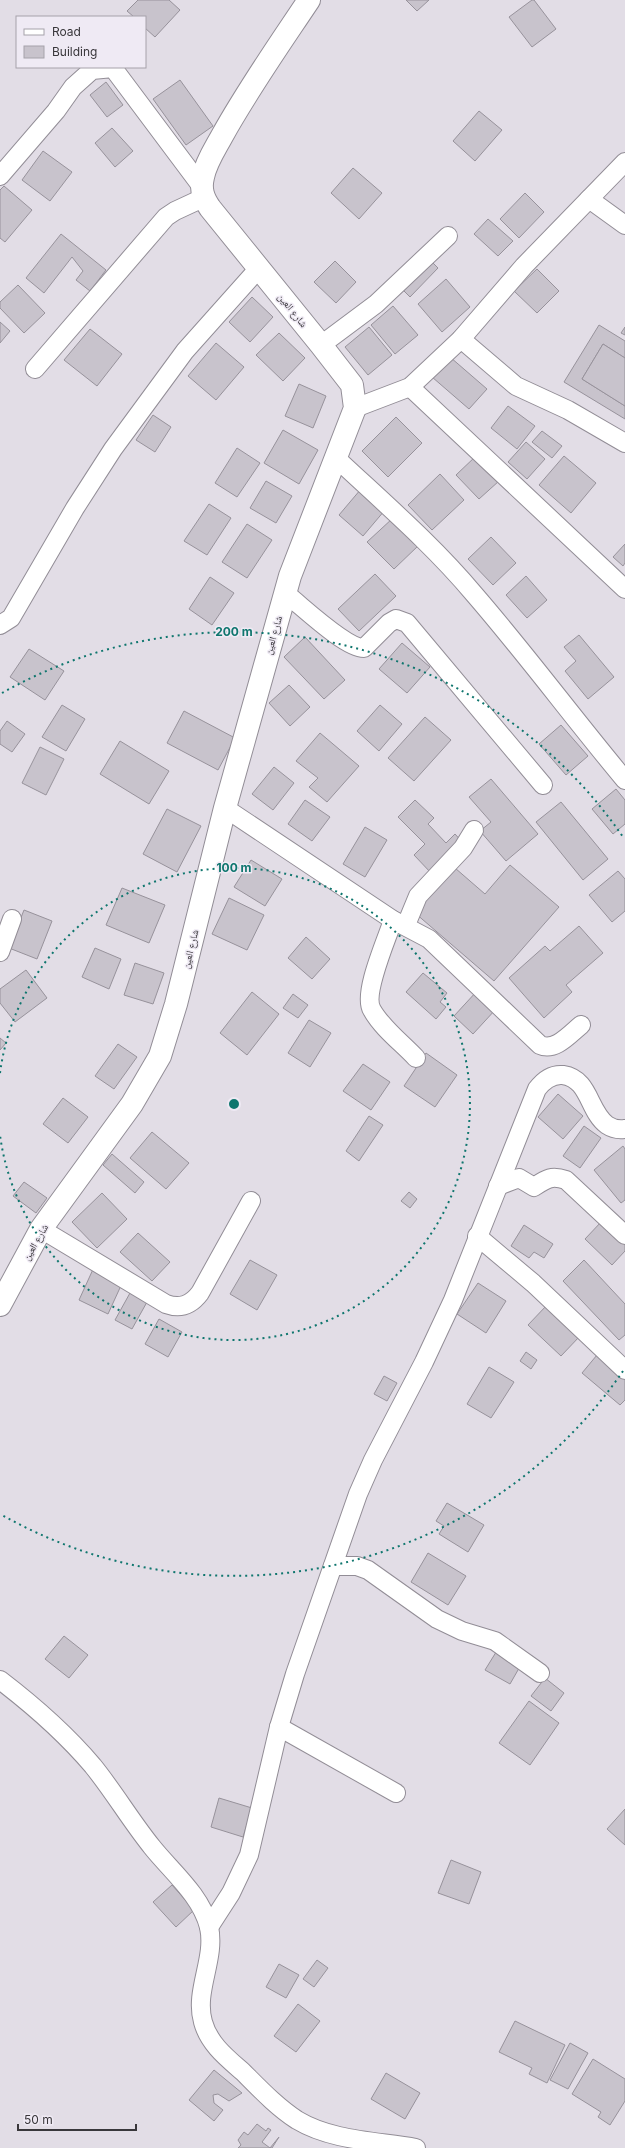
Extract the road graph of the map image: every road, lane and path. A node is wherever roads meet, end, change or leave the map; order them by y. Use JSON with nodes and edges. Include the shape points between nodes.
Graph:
{"nodes":[{"id":1,"x":309,"y":0,"type":"edge"},
{"id":2,"x":625,"y":162,"type":"edge"},
{"id":3,"x":0,"y":176,"type":"edge"},
{"id":4,"x":203,"y":192,"type":"junction"},
{"id":5,"x":589,"y":199,"type":"junction"},
{"id":6,"x":625,"y":225,"type":"edge"},
{"id":7,"x":448,"y":236,"type":"dead end"},
{"id":8,"x":259,"y":268,"type":"junction"},
{"id":9,"x":461,"y":339,"type":"junction"},
{"id":10,"x":321,"y":345,"type":"junction"},
{"id":11,"x":35,"y":369,"type":"dead end"},
{"id":12,"x":410,"y":387,"type":"junction"},
{"id":13,"x":355,"y":408,"type":"junction"},
{"id":14,"x":625,"y":443,"type":"edge"},
{"id":15,"x":336,"y":458,"type":"junction"},
{"id":16,"x":625,"y":589,"type":"edge"},
{"id":17,"x":285,"y":593,"type":"junction"},
{"id":18,"x":0,"y":625,"type":"edge"},
{"id":19,"x":625,"y":780,"type":"edge"},
{"id":20,"x":543,"y":785,"type":"dead end"},
{"id":21,"x":225,"y":808,"type":"junction"},
{"id":22,"x":474,"y":830,"type":"dead end"},
{"id":23,"x":12,"y":919,"type":"dead end"},
{"id":24,"x":399,"y":923,"type":"junction"},
{"id":25,"x":0,"y":952,"type":"edge"},
{"id":26,"x":581,"y":1025,"type":"dead end"},
{"id":27,"x":416,"y":1058,"type":"dead end"},
{"id":28,"x":625,"y":1129,"type":"edge"},
{"id":29,"x":498,"y":1186,"type":"junction"},
{"id":30,"x":251,"y":1201,"type":"dead end"},
{"id":31,"x":41,"y":1229,"type":"junction"},
{"id":32,"x":625,"y":1235,"type":"edge"},
{"id":33,"x":477,"y":1236,"type":"junction"},
{"id":34,"x":0,"y":1305,"type":"edge"},
{"id":35,"x":625,"y":1370,"type":"edge"},
{"id":36,"x":333,"y":1566,"type":"junction"},
{"id":37,"x":540,"y":1673,"type":"dead end"},
{"id":38,"x":0,"y":1680,"type":"edge"},
{"id":39,"x":279,"y":1727,"type":"junction"},
{"id":40,"x":396,"y":1793,"type":"dead end"},
{"id":41,"x":209,"y":1927,"type":"junction"},
{"id":42,"x":416,"y":2148,"type":"edge"}],
"edges":[{"from":1,"to":4,"type":"street","via":[[238,108],[208,161],[203,176]]},
{"from":2,"to":5,"type":"street"},
{"from":3,"to":4,"type":"street","via":[[73,87],[92,70],[113,68]]},
{"from":4,"to":8,"type":"street","name":"شارع العين"},
{"from":4,"to":11,"type":"street","via":[[166,217]]},
{"from":5,"to":6,"type":"street"},
{"from":5,"to":9,"type":"street","via":[[524,266]]},
{"from":7,"to":10,"type":"street","via":[[376,304]]},
{"from":8,"to":10,"type":"street","name":"شارع العين"},
{"from":8,"to":18,"type":"street","via":[[185,351],[113,449],[10,618]]},
{"from":9,"to":12,"type":"street"},
{"from":9,"to":14,"type":"street","via":[[516,386],[568,410]]},
{"from":10,"to":13,"type":"street","name":"شارع العين","via":[[352,385]]},
{"from":12,"to":13,"type":"street"},
{"from":12,"to":16,"type":"street"},
{"from":13,"to":15,"type":"street","name":"شارع العين"},
{"from":15,"to":17,"type":"street","name":"شارع العين"},
{"from":15,"to":19,"type":"street","via":[[474,593]]},
{"from":17,"to":20,"type":"street","via":[[340,638],[357,648],[364,648],[396,619],[408,622]]},
{"from":17,"to":21,"type":"street","name":"شارع العين"},
{"from":21,"to":24,"type":"street"},
{"from":21,"to":31,"type":"street","name":"شارع العين","via":[[176,1004],[160,1056],[132,1104]]},
{"from":22,"to":24,"type":"street","via":[[463,848],[418,896]]},
{"from":23,"to":25,"type":"street"},
{"from":24,"to":26,"type":"street","via":[[440,948],[540,1045],[555,1046]]},
{"from":24,"to":27,"type":"street","via":[[370,989],[369,1003],[376,1016]]},
{"from":28,"to":29,"type":"street","via":[[613,1128],[602,1120],[578,1081],[570,1076],[551,1077],[537,1089]]},
{"from":29,"to":32,"type":"street","via":[[520,1178],[534,1187],[547,1178],[566,1180]]},
{"from":29,"to":33,"type":"street"},
{"from":30,"to":31,"type":"street","via":[[200,1293],[191,1302],[179,1306],[166,1304]]},
{"from":31,"to":34,"type":"street","name":"شارع العين"},
{"from":33,"to":35,"type":"street","via":[[544,1293]]},
{"from":33,"to":36,"type":"street","via":[[439,1331],[361,1488]]},
{"from":36,"to":37,"type":"street","via":[[357,1566],[368,1570],[437,1619],[462,1631],[495,1641]]},
{"from":36,"to":39,"type":"street"},
{"from":38,"to":41,"type":"street","via":[[56,1726],[94,1768],[150,1845],[184,1883],[199,1904]]},
{"from":39,"to":40,"type":"street"},
{"from":39,"to":41,"type":"street","via":[[249,1855],[231,1893]]},
{"from":41,"to":42,"type":"street","via":[[209,1960],[200,2007],[209,2036],[218,2049],[285,2111],[312,2127],[342,2137]]}]}
